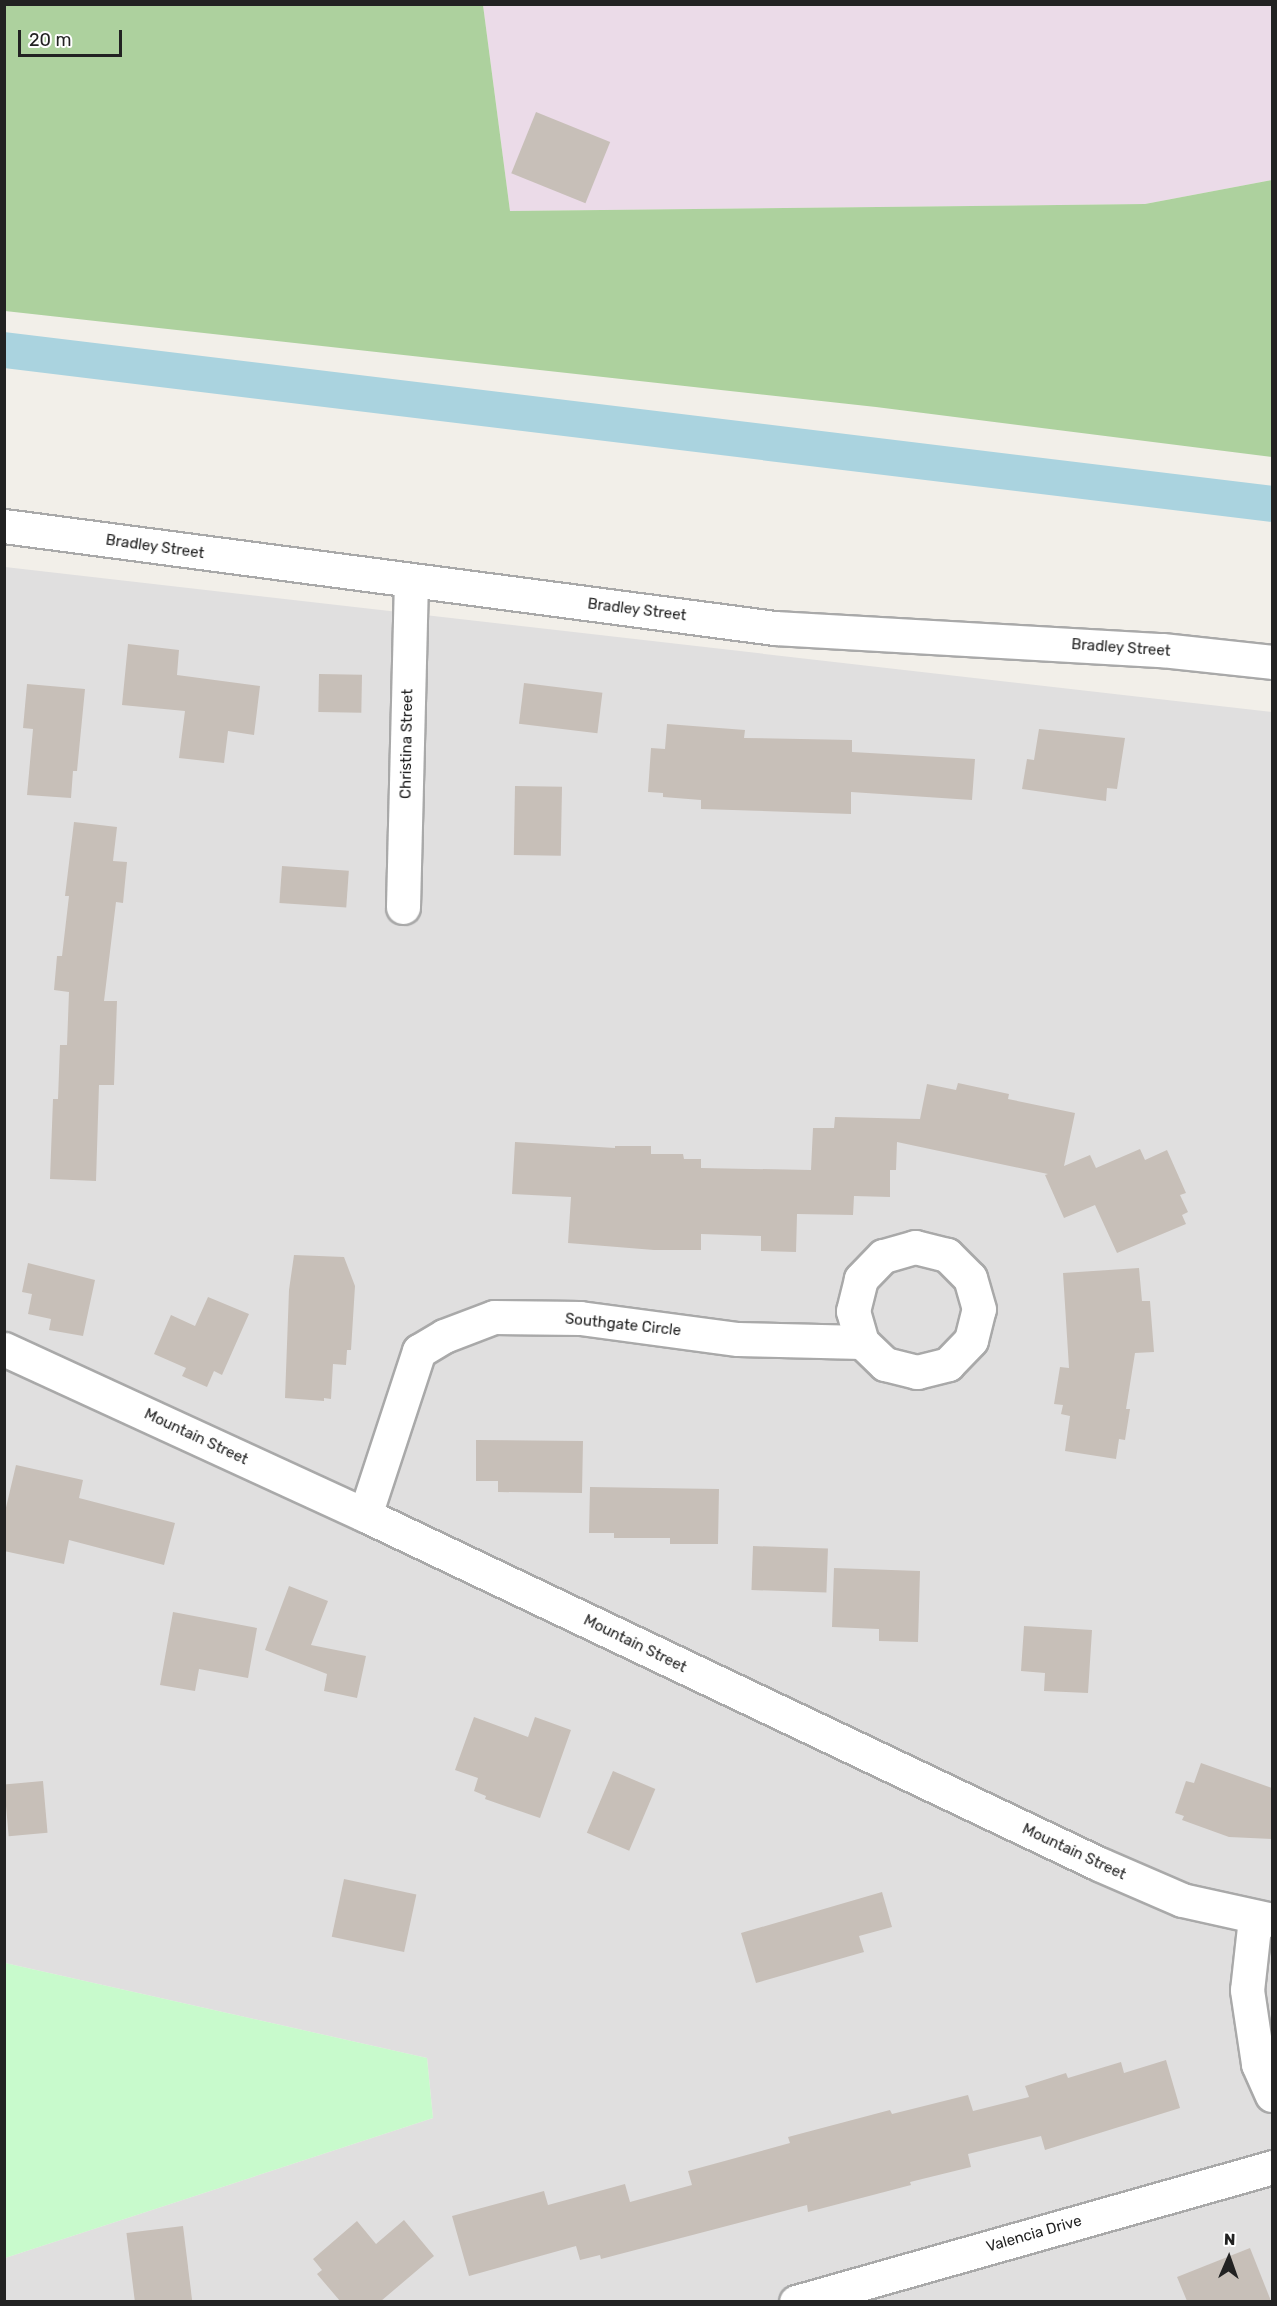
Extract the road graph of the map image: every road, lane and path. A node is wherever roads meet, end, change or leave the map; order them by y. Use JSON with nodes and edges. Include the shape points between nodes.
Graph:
{"nodes":[{"id":1,"x":4,"y":526,"type":"edge"},
{"id":2,"x":411,"y":580,"type":"junction"},
{"id":3,"x":1272,"y":662,"type":"edge"},
{"id":4,"x":403,"y":907,"type":"dead end"},
{"id":5,"x":862,"y":1342,"type":"dead end"},
{"id":6,"x":4,"y":1348,"type":"edge"},
{"id":7,"x":365,"y":1515,"type":"junction"},
{"id":8,"x":1264,"y":1919,"type":"edge"},
{"id":9,"x":1272,"y":2095,"type":"edge"},
{"id":10,"x":1272,"y":2167,"type":"edge"},
{"id":11,"x":884,"y":2289,"type":"edge"},
{"id":12,"x":796,"y":2301,"type":"edge"}],
"edges":[{"from":1,"to":2,"type":"street","name":"Bradley Street"},
{"from":2,"to":3,"type":"street","name":"Bradley Street","via":[[775,628],[1162,650]]},
{"from":2,"to":4,"type":"street","name":"Christina Street"},
{"from":5,"to":7,"type":"street","name":"Southgate Circle","via":[[738,1339],[580,1318],[494,1317],[419,1350]]},
{"from":6,"to":7,"type":"street","name":"Mountain Street"},
{"from":7,"to":8,"type":"street","name":"Mountain Street","via":[[1099,1864],[1182,1900]]},
{"from":8,"to":9,"type":"street","via":[[1247,1990],[1258,2064]]},
{"from":10,"to":11,"type":"street","name":"Valencia Drive"},
{"from":11,"to":12,"type":"street","name":"Valencia Drive"}]}
